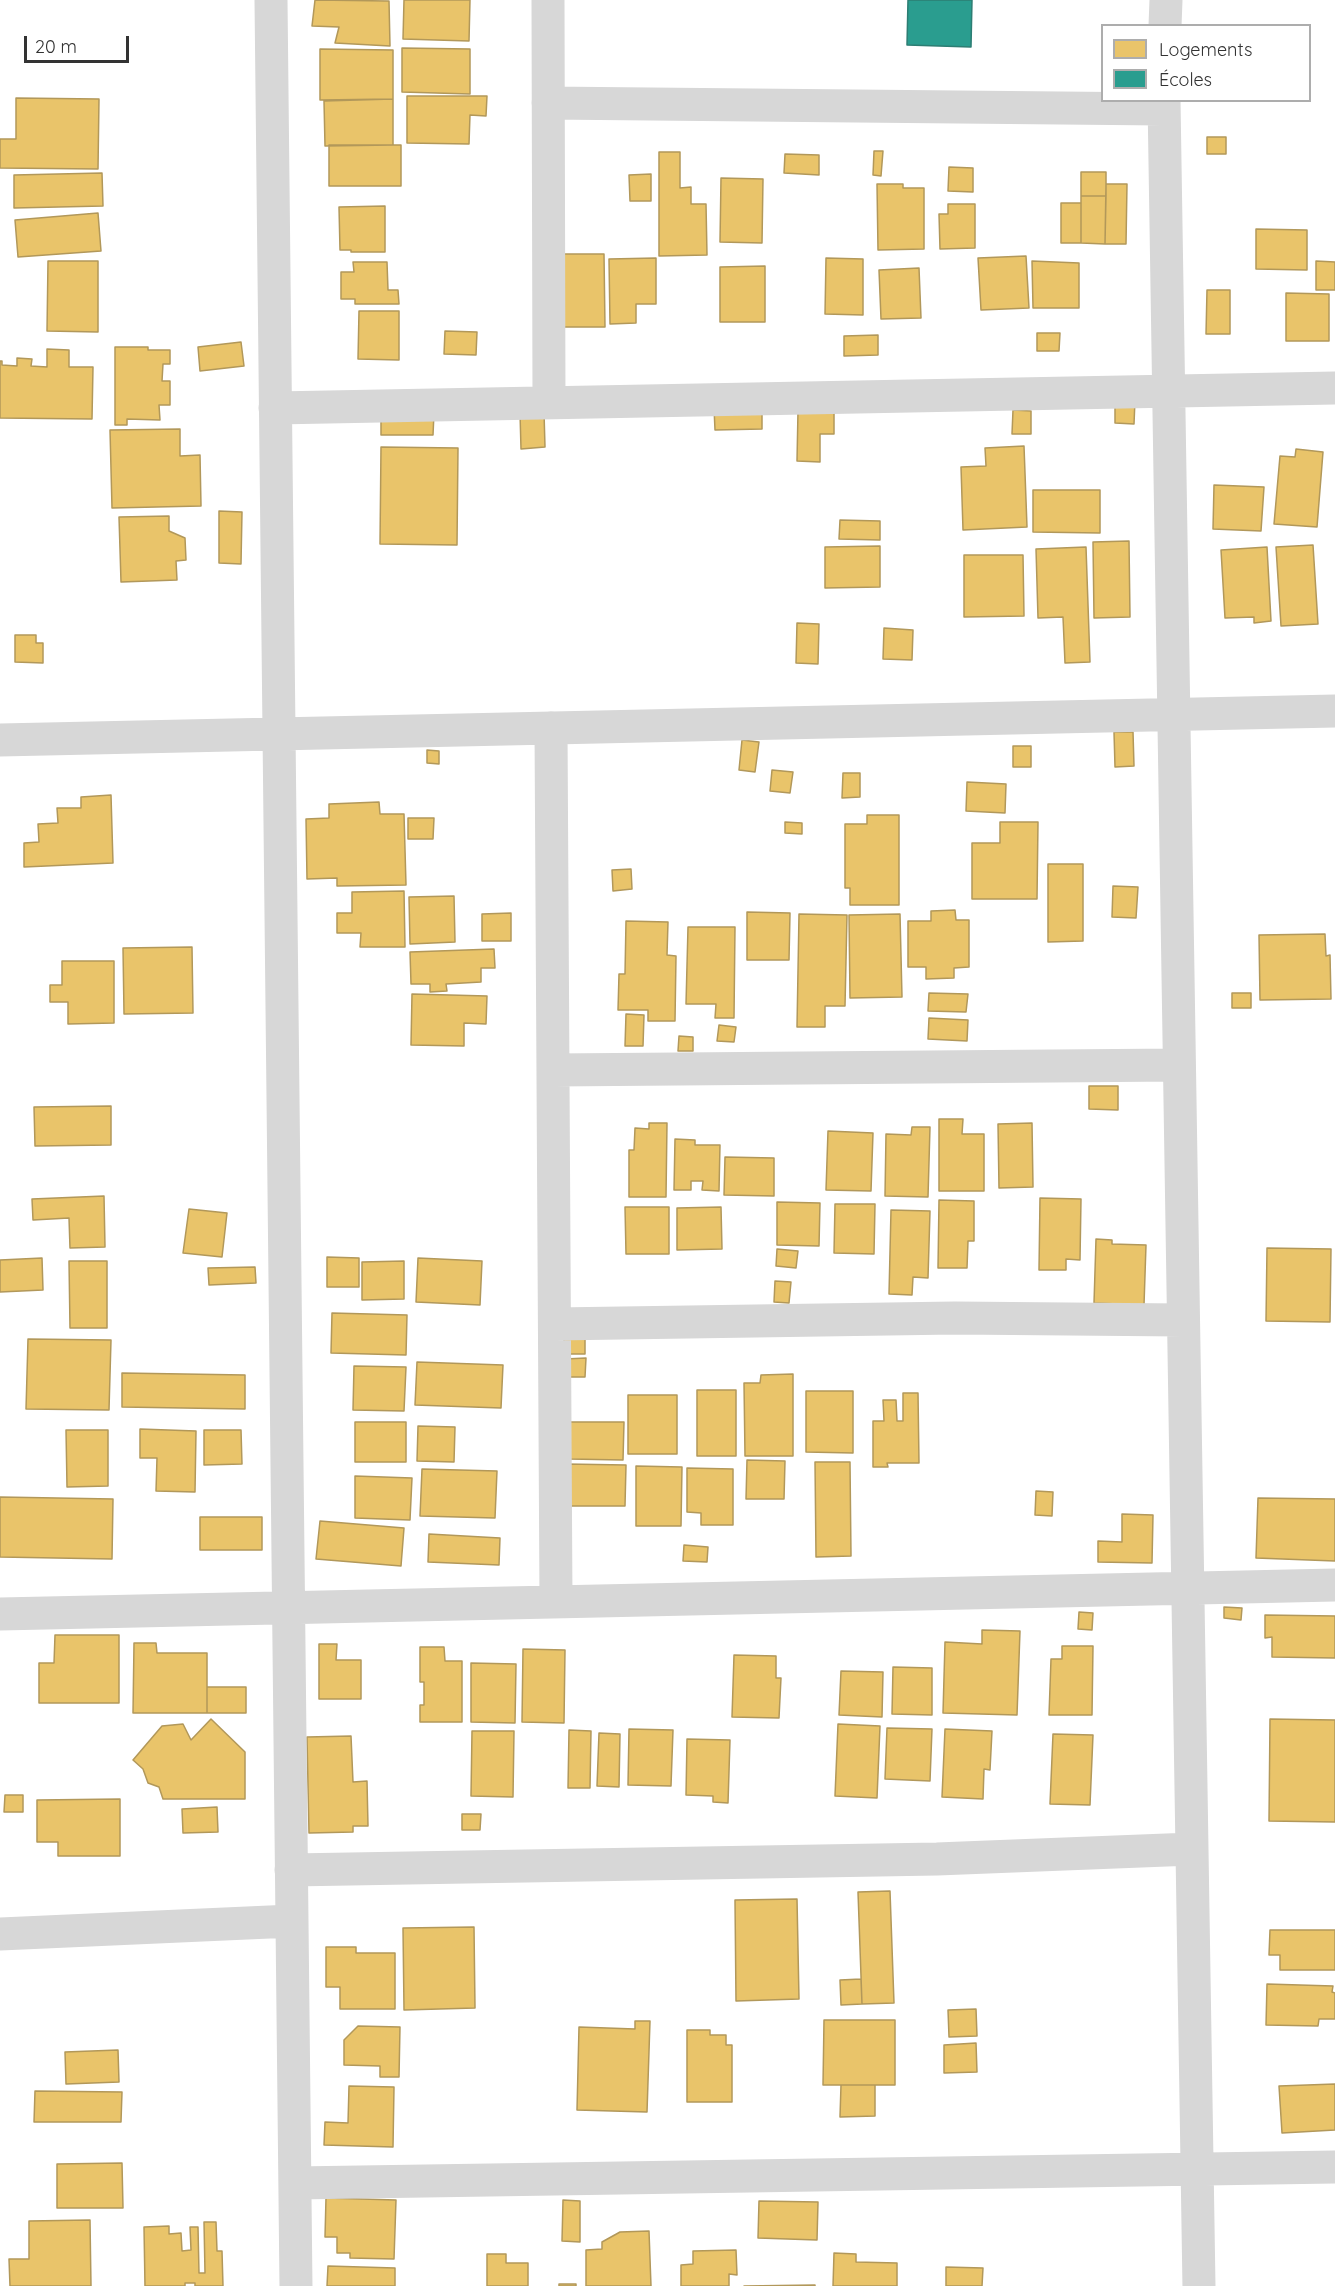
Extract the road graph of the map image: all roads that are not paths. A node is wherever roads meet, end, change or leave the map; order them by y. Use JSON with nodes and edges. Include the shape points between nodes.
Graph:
{"nodes":[{"id":1,"x":271,"y":0,"type":"edge"},
{"id":2,"x":548,"y":0,"type":"edge"},
{"id":3,"x":1166,"y":0,"type":"edge"},
{"id":4,"x":1165,"y":24,"type":"edge"},
{"id":5,"x":548,"y":103,"type":"junction"},
{"id":6,"x":1163,"y":105,"type":"edge"},
{"id":7,"x":1335,"y":388,"type":"edge"},
{"id":8,"x":1168,"y":391,"type":"junction"},
{"id":9,"x":549,"y":402,"type":"junction"},
{"id":10,"x":275,"y":408,"type":"junction"},
{"id":11,"x":1335,"y":711,"type":"edge"},
{"id":12,"x":1173,"y":714,"type":"junction"},
{"id":13,"x":551,"y":728,"type":"junction"},
{"id":14,"x":279,"y":734,"type":"junction"},
{"id":15,"x":0,"y":740,"type":"edge"},
{"id":16,"x":1178,"y":1065,"type":"junction"},
{"id":17,"x":554,"y":1070,"type":"junction"},
{"id":18,"x":1183,"y":1320,"type":"junction"},
{"id":19,"x":555,"y":1324,"type":"junction"},
{"id":20,"x":1335,"y":1585,"type":"edge"},
{"id":21,"x":1187,"y":1588,"type":"junction"},
{"id":22,"x":556,"y":1601,"type":"junction"},
{"id":23,"x":289,"y":1608,"type":"junction"},
{"id":24,"x":0,"y":1614,"type":"edge"},
{"id":25,"x":1192,"y":1849,"type":"junction"},
{"id":26,"x":291,"y":1870,"type":"junction"},
{"id":27,"x":292,"y":1921,"type":"junction"},
{"id":28,"x":0,"y":1934,"type":"edge"},
{"id":29,"x":1335,"y":2167,"type":"edge"},
{"id":30,"x":1197,"y":2169,"type":"junction"},
{"id":31,"x":295,"y":2183,"type":"junction"},
{"id":32,"x":296,"y":2286,"type":"edge"},
{"id":33,"x":1198,"y":2286,"type":"edge"}],
"edges":[{"from":1,"to":10,"type":"street"},
{"from":2,"to":5,"type":"street"},
{"from":3,"to":4,"type":"street"},
{"from":5,"to":6,"type":"street"},
{"from":5,"to":9,"type":"street"},
{"from":6,"to":8,"type":"street"},
{"from":7,"to":8,"type":"street"},
{"from":8,"to":9,"type":"street"},
{"from":8,"to":12,"type":"street"},
{"from":9,"to":10,"type":"street"},
{"from":10,"to":14,"type":"street"},
{"from":11,"to":12,"type":"street"},
{"from":12,"to":13,"type":"street"},
{"from":12,"to":16,"type":"street"},
{"from":13,"to":14,"type":"street"},
{"from":13,"to":17,"type":"street"},
{"from":14,"to":15,"type":"street"},
{"from":14,"to":23,"type":"street"},
{"from":16,"to":17,"type":"street"},
{"from":16,"to":18,"type":"street"},
{"from":17,"to":19,"type":"street"},
{"from":18,"to":19,"type":"street","via":[[955,1318]]},
{"from":18,"to":21,"type":"street"},
{"from":19,"to":22,"type":"street"},
{"from":20,"to":21,"type":"street"},
{"from":21,"to":22,"type":"street"},
{"from":21,"to":25,"type":"street"},
{"from":22,"to":23,"type":"street"},
{"from":23,"to":24,"type":"street"},
{"from":23,"to":26,"type":"street"},
{"from":25,"to":26,"type":"street","via":[[926,1859]]},
{"from":25,"to":30,"type":"street"},
{"from":26,"to":27,"type":"street"},
{"from":27,"to":28,"type":"street"},
{"from":27,"to":31,"type":"street"},
{"from":29,"to":30,"type":"street"},
{"from":30,"to":31,"type":"street"},
{"from":30,"to":33,"type":"street"},
{"from":31,"to":32,"type":"street"}]}
